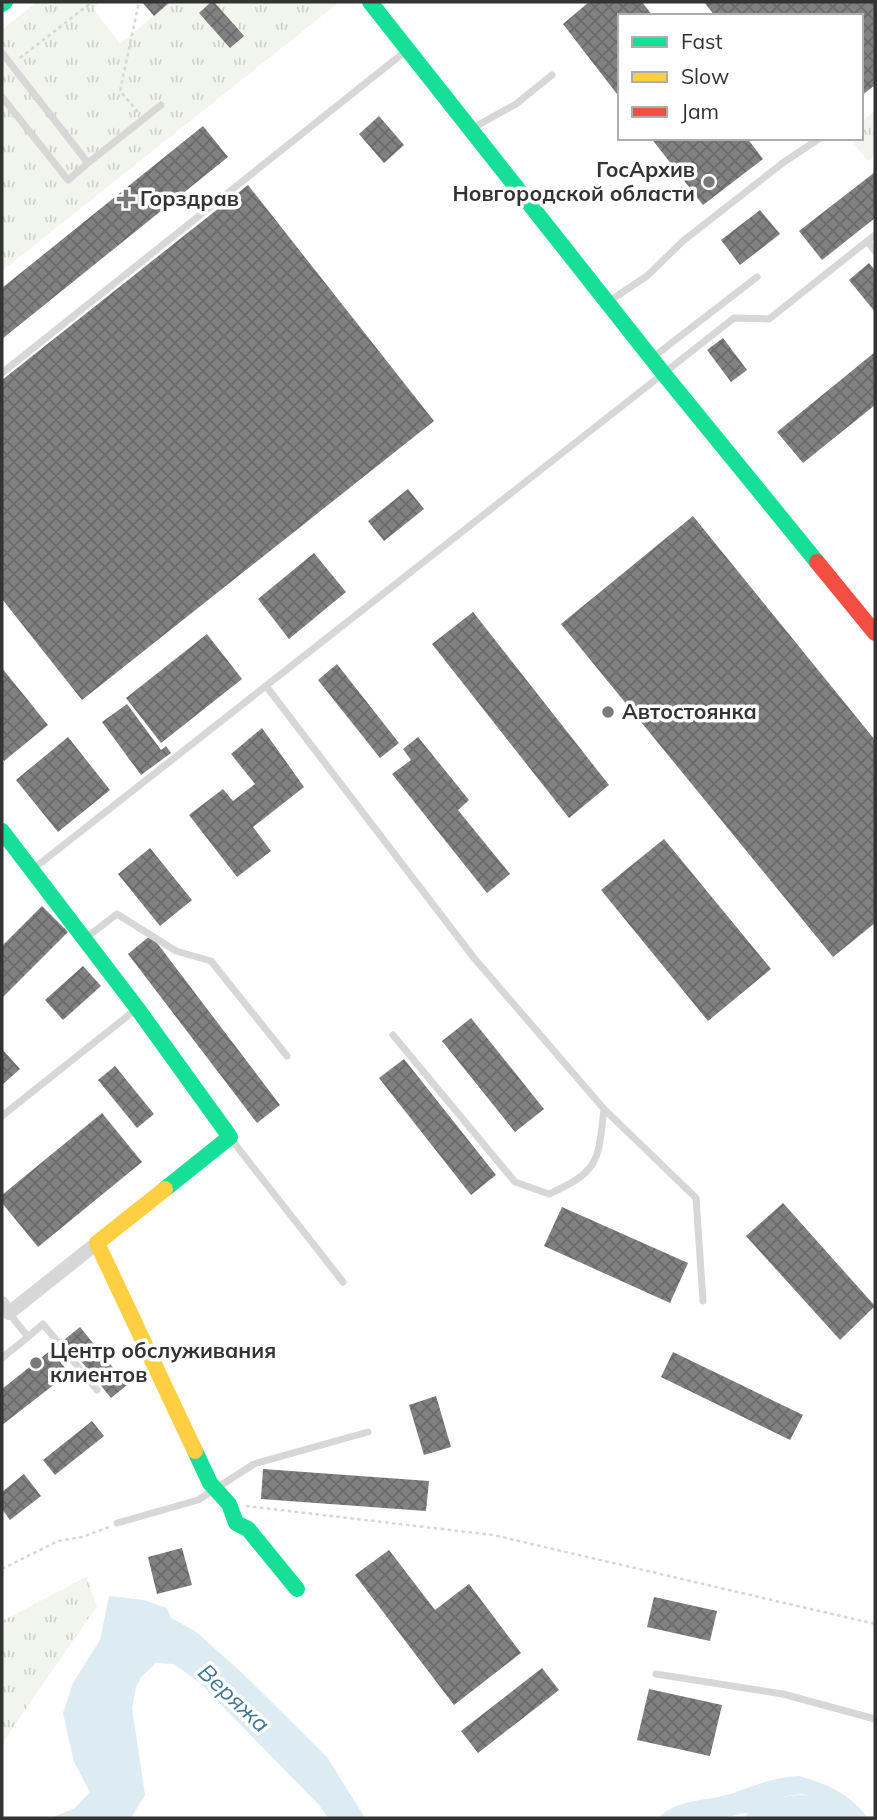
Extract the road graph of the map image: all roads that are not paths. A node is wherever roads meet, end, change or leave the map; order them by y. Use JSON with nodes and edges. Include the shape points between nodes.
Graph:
{"nodes":[{"id":1,"x":370,"y":2,"type":"edge"},
{"id":2,"x":408,"y":50,"type":"junction"},
{"id":3,"x":2,"y":53,"type":"edge"},
{"id":4,"x":552,"y":75,"type":"dead end"},
{"id":5,"x":2,"y":97,"type":"edge"},
{"id":6,"x":161,"y":105,"type":"dead end"},
{"id":7,"x":472,"y":129,"type":"junction"},
{"id":8,"x":817,"y":140,"type":"edge"},
{"id":9,"x":89,"y":163,"type":"junction"},
{"id":10,"x":875,"y":235,"type":"edge"},
{"id":11,"x":867,"y":241,"type":"junction"},
{"id":12,"x":875,"y":251,"type":"edge"},
{"id":13,"x":757,"y":277,"type":"dead end"},
{"id":14,"x":607,"y":302,"type":"junction"},
{"id":15,"x":652,"y":358,"type":"junction"},
{"id":16,"x":2,"y":373,"type":"edge"},
{"id":17,"x":663,"y":373,"type":"junction"},
{"id":18,"x":875,"y":633,"type":"edge"},
{"id":19,"x":266,"y":686,"type":"junction"},
{"id":20,"x":2,"y":831,"type":"edge"},
{"id":21,"x":32,"y":870,"type":"junction"},
{"id":22,"x":85,"y":939,"type":"junction"},
{"id":23,"x":137,"y":1008,"type":"junction"},
{"id":24,"x":393,"y":1035,"type":"dead end"},
{"id":25,"x":287,"y":1056,"type":"dead end"},
{"id":26,"x":604,"y":1109,"type":"junction"},
{"id":27,"x":2,"y":1116,"type":"edge"},
{"id":28,"x":230,"y":1138,"type":"junction"},
{"id":29,"x":97,"y":1243,"type":"junction"},
{"id":30,"x":343,"y":1282,"type":"dead end"},
{"id":31,"x":703,"y":1301,"type":"dead end"},
{"id":32,"x":6,"y":1308,"type":"edge"},
{"id":33,"x":28,"y":1337,"type":"junction"},
{"id":34,"x":2,"y":1358,"type":"edge"},
{"id":35,"x":97,"y":1390,"type":"dead end"},
{"id":36,"x":368,"y":1432,"type":"dead end"},
{"id":37,"x":216,"y":1490,"type":"junction"},
{"id":38,"x":117,"y":1523,"type":"road end"},
{"id":39,"x":297,"y":1589,"type":"dead end"},
{"id":40,"x":656,"y":1674,"type":"dead end"},
{"id":41,"x":875,"y":1719,"type":"edge"}],
"edges":[{"from":1,"to":2,"type":"street"},
{"from":2,"to":7,"type":"street"},
{"from":2,"to":16,"type":"lane"},
{"from":3,"to":9,"type":"lane"},
{"from":4,"to":7,"type":"lane","via":[[516,104]]},
{"from":5,"to":9,"type":"lane","via":[[68,180]]},
{"from":6,"to":9,"type":"lane"},
{"from":7,"to":14,"type":"street"},
{"from":8,"to":14,"type":"lane","via":[[683,241],[647,276]]},
{"from":10,"to":11,"type":"lane"},
{"from":11,"to":12,"type":"lane"},
{"from":11,"to":17,"type":"lane","via":[[769,319],[734,318]]},
{"from":13,"to":15,"type":"lane"},
{"from":14,"to":15,"type":"street"},
{"from":15,"to":17,"type":"street"},
{"from":17,"to":18,"type":"street","via":[[866,615]]},
{"from":17,"to":19,"type":"lane"},
{"from":19,"to":21,"type":"lane"},
{"from":19,"to":26,"type":"lane","via":[[474,958]]},
{"from":20,"to":21,"type":"street"},
{"from":21,"to":22,"type":"street"},
{"from":22,"to":23,"type":"street"},
{"from":22,"to":25,"type":"lane","via":[[117,914],[176,951],[211,961]]},
{"from":23,"to":27,"type":"lane"},
{"from":23,"to":28,"type":"street"},
{"from":24,"to":26,"type":"lane","via":[[515,1182],[549,1194],[577,1181],[598,1157]]},
{"from":26,"to":31,"type":"lane","via":[[696,1198]]},
{"from":28,"to":29,"type":"street"},
{"from":28,"to":30,"type":"lane"},
{"from":29,"to":32,"type":"street"},
{"from":29,"to":37,"type":"street"},
{"from":32,"to":33,"type":"lane"},
{"from":33,"to":34,"type":"lane"},
{"from":33,"to":35,"type":"lane","via":[[43,1324]]},
{"from":36,"to":37,"type":"lane","via":[[254,1464]]},
{"from":37,"to":38,"type":"lane","via":[[198,1500]]},
{"from":37,"to":39,"type":"street","via":[[229,1504],[236,1523],[248,1529]]},
{"from":40,"to":41,"type":"lane","via":[[783,1694]]}]}
